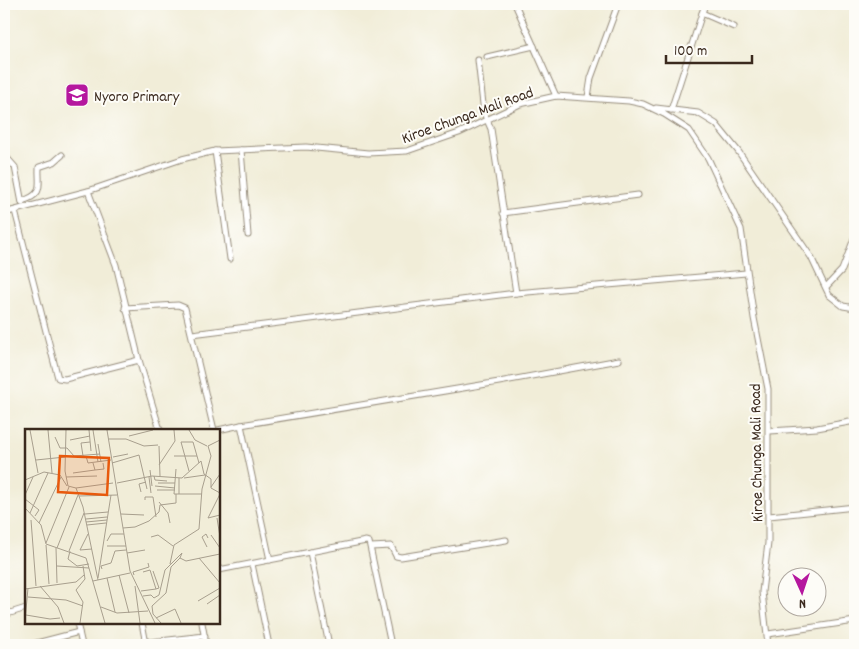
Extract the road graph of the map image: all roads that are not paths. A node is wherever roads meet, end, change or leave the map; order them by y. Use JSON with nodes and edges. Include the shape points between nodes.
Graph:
{"nodes":[{"id":1,"x":515,"y":4,"type":"edge"},
{"id":2,"x":618,"y":4,"type":"edge"},
{"id":3,"x":705,"y":4,"type":"edge"},
{"id":4,"x":702,"y":13,"type":"junction"},
{"id":5,"x":734,"y":27,"type":"dead end"},
{"id":6,"x":534,"y":46,"type":"junction"},
{"id":7,"x":487,"y":57,"type":"dead end"},
{"id":8,"x":478,"y":60,"type":"dead end"},
{"id":9,"x":556,"y":96,"type":"junction"},
{"id":10,"x":588,"y":97,"type":"junction"},
{"id":11,"x":651,"y":108,"type":"junction"},
{"id":12,"x":671,"y":110,"type":"junction"},
{"id":13,"x":487,"y":119,"type":"junction"},
{"id":14,"x":4,"y":145,"type":"edge"},
{"id":15,"x":241,"y":150,"type":"junction"},
{"id":16,"x":216,"y":151,"type":"junction"},
{"id":17,"x":62,"y":156,"type":"dead end"},
{"id":18,"x":88,"y":191,"type":"junction"},
{"id":19,"x":638,"y":194,"type":"dead end"},
{"id":20,"x":22,"y":202,"type":"junction"},
{"id":21,"x":24,"y":208,"type":"junction"},
{"id":22,"x":15,"y":211,"type":"junction"},
{"id":23,"x":4,"y":213,"type":"edge"},
{"id":24,"x":503,"y":213,"type":"junction"},
{"id":25,"x":248,"y":235,"type":"dead end"},
{"id":26,"x":855,"y":236,"type":"edge"},
{"id":27,"x":230,"y":259,"type":"dead end"},
{"id":28,"x":746,"y":272,"type":"junction"},
{"id":29,"x":826,"y":287,"type":"junction"},
{"id":30,"x":516,"y":293,"type":"junction"},
{"id":31,"x":125,"y":308,"type":"junction"},
{"id":32,"x":855,"y":308,"type":"edge"},
{"id":33,"x":192,"y":334,"type":"junction"},
{"id":34,"x":138,"y":360,"type":"junction"},
{"id":35,"x":619,"y":360,"type":"dead end"},
{"id":36,"x":855,"y":421,"type":"edge"},
{"id":37,"x":241,"y":425,"type":"junction"},
{"id":38,"x":160,"y":429,"type":"edge"},
{"id":39,"x":216,"y":429,"type":"edge"},
{"id":40,"x":220,"y":429,"type":"edge"},
{"id":41,"x":770,"y":431,"type":"junction"},
{"id":42,"x":855,"y":507,"type":"edge"},
{"id":43,"x":769,"y":516,"type":"junction"},
{"id":44,"x":506,"y":540,"type":"dead end"},
{"id":45,"x":371,"y":547,"type":"junction"},
{"id":46,"x":310,"y":552,"type":"junction"},
{"id":47,"x":270,"y":560,"type":"junction"},
{"id":48,"x":252,"y":564,"type":"junction"},
{"id":49,"x":220,"y":570,"type":"edge"},
{"id":50,"x":25,"y":608,"type":"edge"},
{"id":51,"x":4,"y":615,"type":"edge"},
{"id":52,"x":855,"y":621,"type":"edge"},
{"id":53,"x":77,"y":624,"type":"edge"},
{"id":54,"x":142,"y":624,"type":"edge"},
{"id":55,"x":202,"y":624,"type":"edge"},
{"id":56,"x":79,"y":632,"type":"junction"},
{"id":57,"x":768,"y":634,"type":"junction"},
{"id":58,"x":204,"y":636,"type":"junction"},
{"id":59,"x":50,"y":643,"type":"edge"},
{"id":60,"x":146,"y":644,"type":"edge"},
{"id":61,"x":30,"y":645,"type":"edge"},
{"id":62,"x":82,"y":645,"type":"edge"},
{"id":63,"x":123,"y":645,"type":"edge"},
{"id":64,"x":206,"y":645,"type":"edge"},
{"id":65,"x":268,"y":645,"type":"edge"},
{"id":66,"x":329,"y":645,"type":"edge"},
{"id":67,"x":391,"y":645,"type":"edge"},
{"id":68,"x":768,"y":645,"type":"edge"}],
"edges":[{"from":1,"to":6,"type":"street"},
{"from":2,"to":10,"type":"street","via":[[591,78]]},
{"from":3,"to":4,"type":"street"},
{"from":4,"to":5,"type":"street"},
{"from":4,"to":12,"type":"street"},
{"from":6,"to":7,"type":"street"},
{"from":6,"to":9,"type":"street"},
{"from":8,"to":13,"type":"street"},
{"from":9,"to":10,"type":"street","name":"Kiroe Chunga Mali Road"},
{"from":9,"to":13,"type":"street","name":"Kiroe Chunga Mali Road","via":[[520,104]]},
{"from":10,"to":11,"type":"street","name":"Kiroe Chunga Mali Road","via":[[629,101]]},
{"from":11,"to":12,"type":"street"},
{"from":11,"to":28,"type":"street","name":"Kiroe Chunga Mali Road","via":[[689,130],[708,158],[741,229]]},
{"from":12,"to":29,"type":"street","via":[[698,113],[716,124],[738,151]]},
{"from":13,"to":15,"type":"street","name":"Kiroe Chunga Mali Road","via":[[427,145],[395,152],[368,153],[306,147]]},
{"from":13,"to":24,"type":"street"},
{"from":14,"to":20,"type":"street","via":[[7,158],[15,167]]},
{"from":15,"to":16,"type":"street","name":"Kiroe Chunga Mali Road"},
{"from":15,"to":25,"type":"street"},
{"from":16,"to":18,"type":"street","name":"Kiroe Chunga Mali Road","via":[[182,159]]},
{"from":16,"to":27,"type":"street"},
{"from":17,"to":20,"type":"street","via":[[39,167],[37,193]]},
{"from":18,"to":21,"type":"street","name":"Kiroe Chunga Mali Road"},
{"from":18,"to":31,"type":"street","via":[[116,265]]},
{"from":19,"to":24,"type":"street"},
{"from":20,"to":21,"type":"street"},
{"from":21,"to":22,"type":"street","name":"Kiroe Chunga Mali Road"},
{"from":22,"to":23,"type":"street","name":"Kiroe Chunga Mali Road"},
{"from":22,"to":34,"type":"street","via":[[58,378],[65,379]]},
{"from":24,"to":30,"type":"street"},
{"from":26,"to":29,"type":"street","via":[[842,270]]},
{"from":28,"to":30,"type":"street"},
{"from":28,"to":41,"type":"street","name":"Kiroe Chunga Mali Road","via":[[768,389]]},
{"from":29,"to":32,"type":"street","via":[[836,302]]},
{"from":30,"to":33,"type":"street"},
{"from":31,"to":33,"type":"street","via":[[182,306]]},
{"from":31,"to":34,"type":"street"},
{"from":33,"to":39,"type":"street"},
{"from":34,"to":38,"type":"street"},
{"from":35,"to":37,"type":"street"},
{"from":36,"to":41,"type":"street","via":[[817,428]]},
{"from":37,"to":40,"type":"street"},
{"from":37,"to":47,"type":"street"},
{"from":41,"to":43,"type":"street","name":"Kiroe Chunga Mali Road"},
{"from":42,"to":43,"type":"street"},
{"from":43,"to":57,"type":"street","name":"Kiroe Chunga Mali Road","via":[[762,592],[763,617]]},
{"from":44,"to":45,"type":"street","via":[[401,557],[396,556],[388,545]]},
{"from":45,"to":46,"type":"street","via":[[366,541]]},
{"from":45,"to":67,"type":"street"},
{"from":46,"to":47,"type":"street"},
{"from":46,"to":66,"type":"street"},
{"from":47,"to":48,"type":"street"},
{"from":48,"to":49,"type":"street"},
{"from":48,"to":65,"type":"street"},
{"from":50,"to":51,"type":"street"},
{"from":52,"to":57,"type":"street"},
{"from":53,"to":56,"type":"street"},
{"from":54,"to":60,"type":"street"},
{"from":55,"to":58,"type":"street"},
{"from":56,"to":59,"type":"street"},
{"from":56,"to":62,"type":"street"},
{"from":57,"to":68,"type":"street","name":"Kiroe Chunga Mali Road"},
{"from":58,"to":60,"type":"street"},
{"from":58,"to":64,"type":"street"},
{"from":59,"to":61,"type":"street"},
{"from":60,"to":63,"type":"street"}]}
